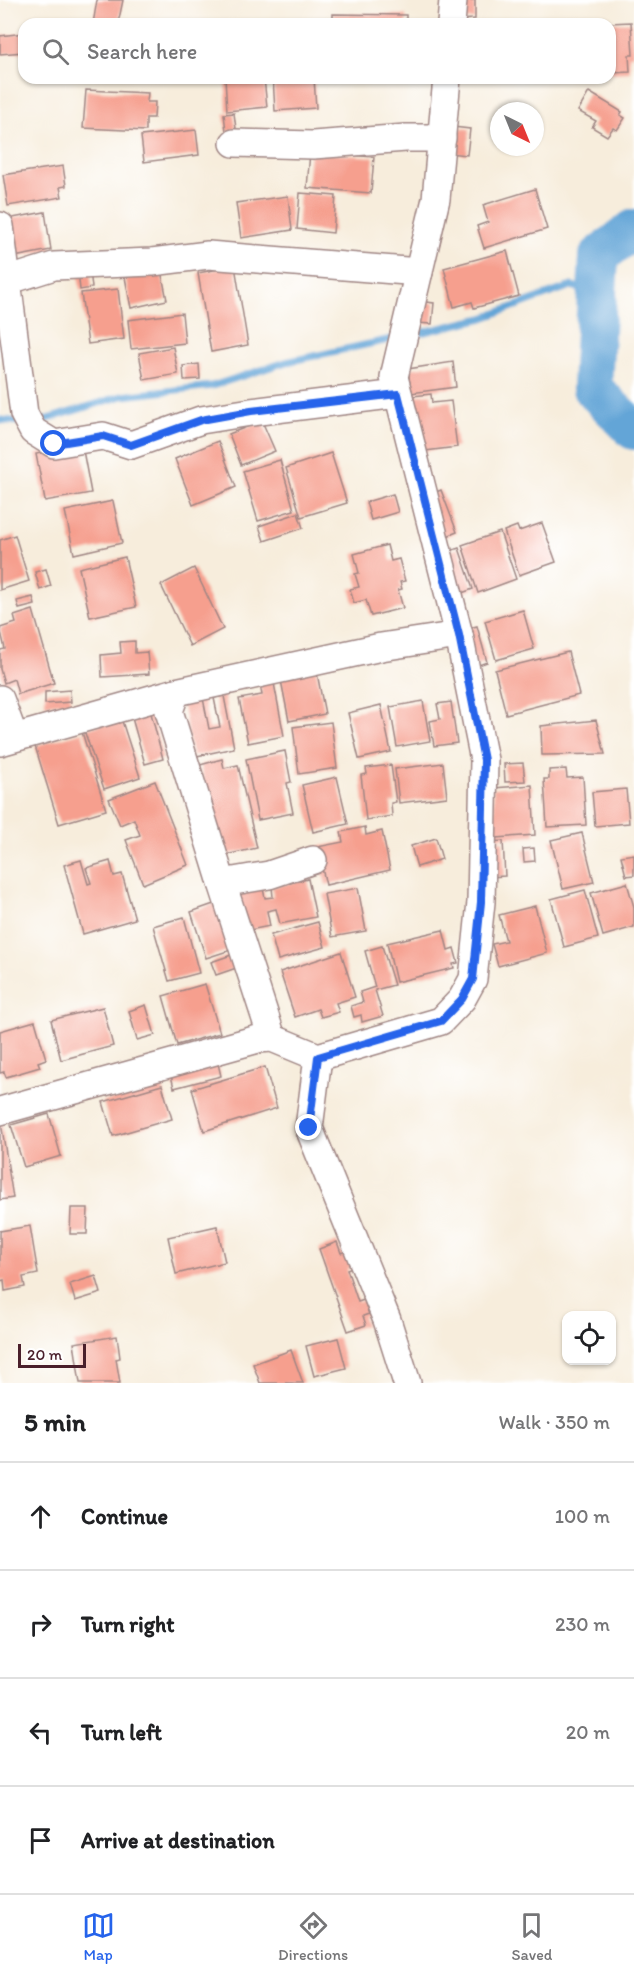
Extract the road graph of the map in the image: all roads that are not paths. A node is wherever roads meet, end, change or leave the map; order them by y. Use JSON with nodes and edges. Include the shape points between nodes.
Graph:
{"nodes":[{"id":1,"x":453,"y":0,"type":"edge"},
{"id":2,"x":452,"y":18,"type":"edge"},
{"id":3,"x":446,"y":84,"type":"edge"},
{"id":4,"x":442,"y":138,"type":"junction"},
{"id":5,"x":234,"y":143,"type":"dead end"},
{"id":6,"x":0,"y":226,"type":"edge"},
{"id":7,"x":419,"y":272,"type":"junction"},
{"id":8,"x":3,"y":275,"type":"edge"},
{"id":9,"x":398,"y":394,"type":"junction"},
{"id":10,"x":459,"y":635,"type":"junction"},
{"id":11,"x":176,"y":692,"type":"junction"},
{"id":12,"x":0,"y":699,"type":"edge"},
{"id":13,"x":7,"y":740,"type":"edge"},
{"id":14,"x":313,"y":860,"type":"dead end"},
{"id":15,"x":222,"y":883,"type":"junction"},
{"id":16,"x":272,"y":1038,"type":"junction"},
{"id":17,"x":318,"y":1057,"type":"junction"},
{"id":18,"x":0,"y":1111,"type":"edge"},
{"id":19,"x":407,"y":1383,"type":"edge"}],
"edges":[{"from":1,"to":2,"type":"street"},
{"from":3,"to":4,"type":"street"},
{"from":4,"to":5,"type":"street","via":[[313,145]]},
{"from":4,"to":7,"type":"street","via":[[436,199]]},
{"from":6,"to":8,"type":"street"},
{"from":7,"to":8,"type":"street","via":[[208,255],[54,266],[19,277]]},
{"from":7,"to":9,"type":"street","via":[[394,377]]},
{"from":8,"to":9,"type":"street","via":[[29,422],[54,444],[103,436],[131,445],[201,420]]},
{"from":9,"to":10,"type":"street"},
{"from":10,"to":11,"type":"street","via":[[381,647]]},
{"from":10,"to":17,"type":"street","via":[[484,760],[481,902],[473,979],[462,999],[441,1021]]},
{"from":11,"to":13,"type":"street"},
{"from":11,"to":15,"type":"street","via":[[169,711]]},
{"from":12,"to":13,"type":"street"},
{"from":14,"to":15,"type":"street","via":[[269,875]]},
{"from":15,"to":16,"type":"street"},
{"from":16,"to":17,"type":"street"},
{"from":16,"to":18,"type":"street"},
{"from":17,"to":19,"type":"street","via":[[309,1128],[387,1320]]}]}
